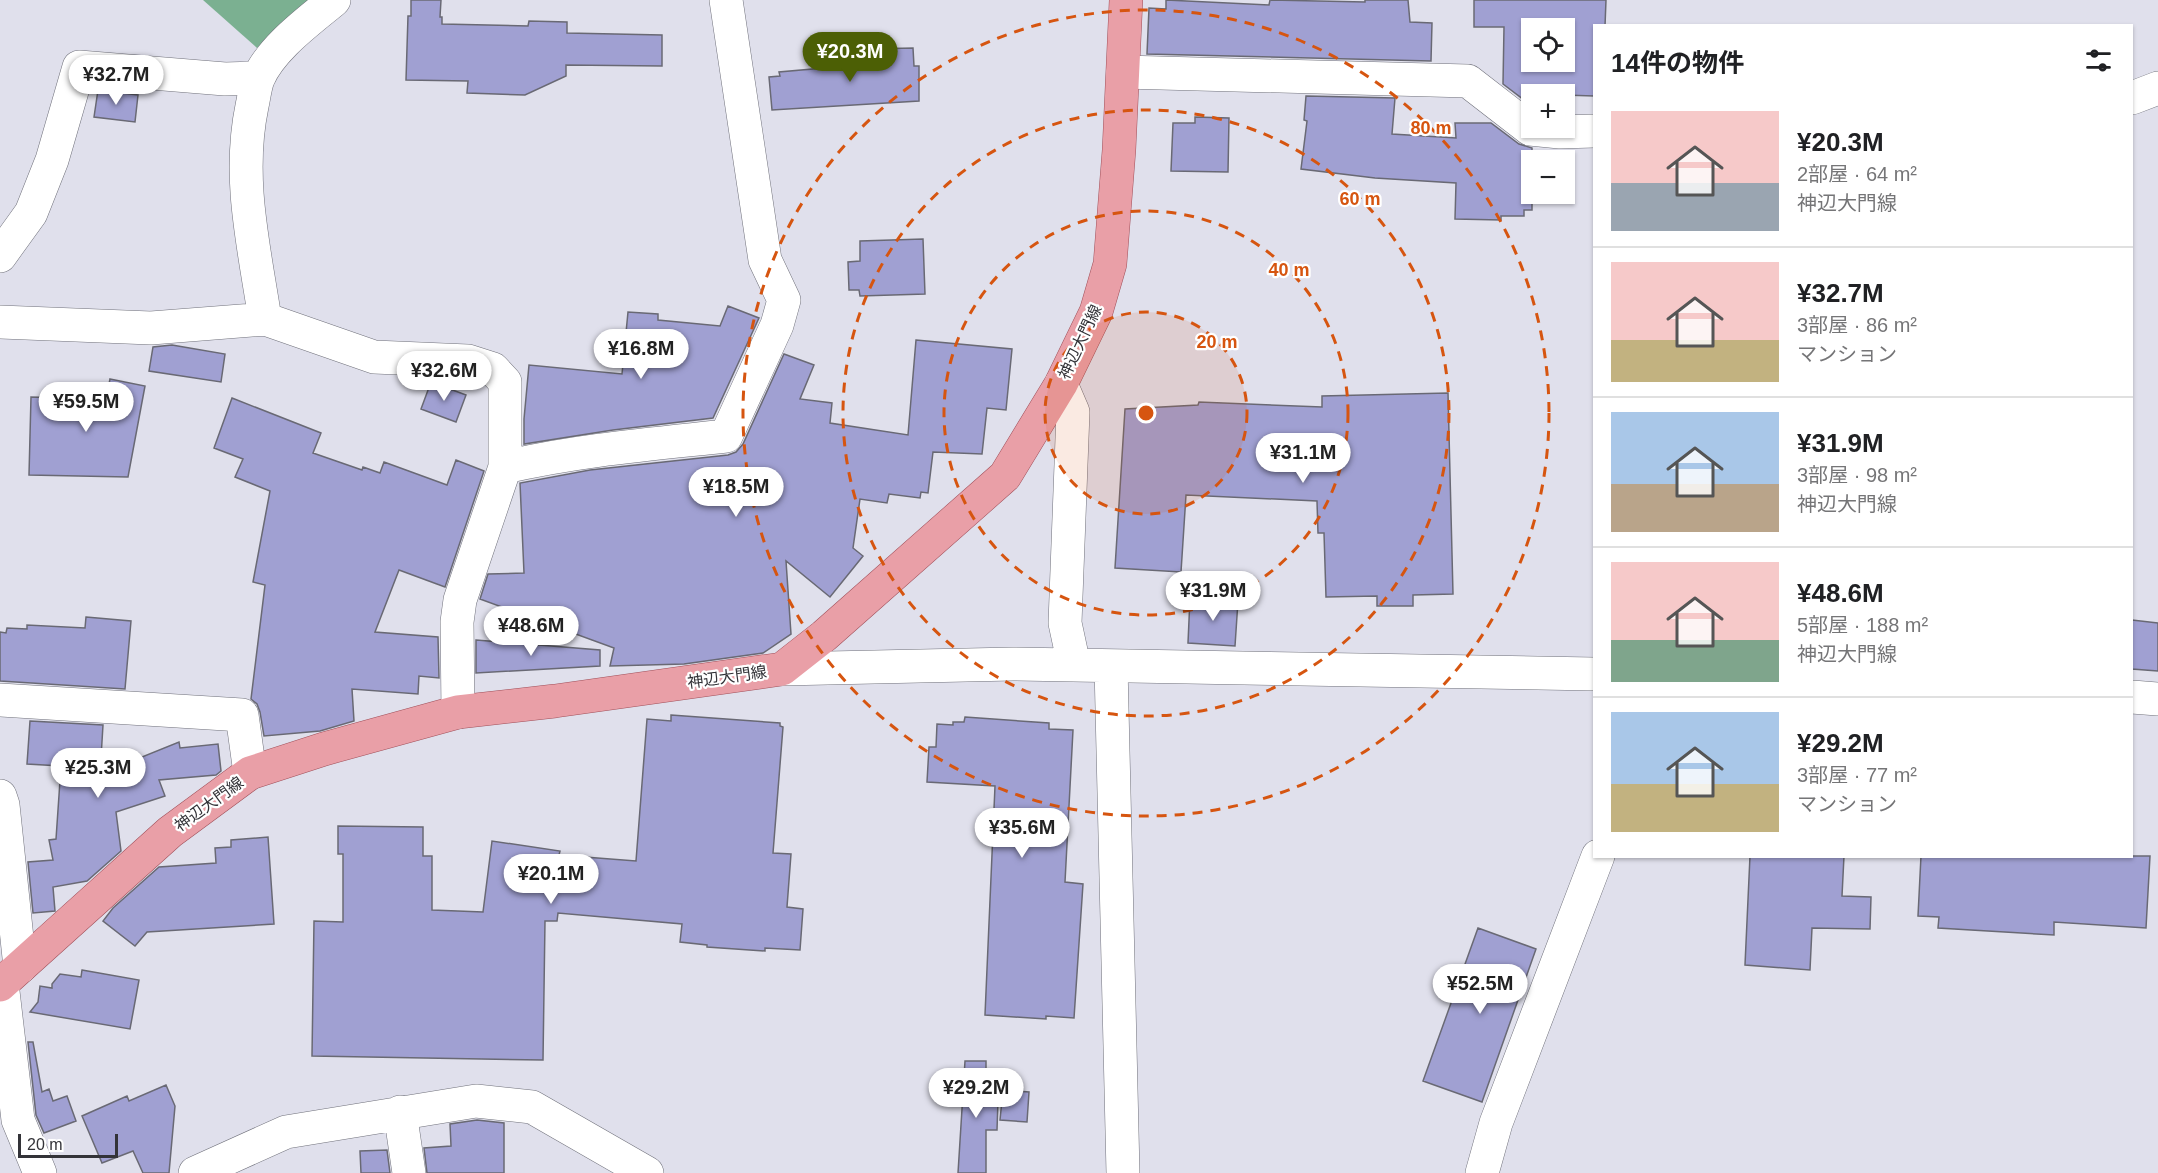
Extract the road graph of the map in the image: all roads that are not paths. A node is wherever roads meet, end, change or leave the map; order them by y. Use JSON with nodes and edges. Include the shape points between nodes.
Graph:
{"nodes":[{"id":1,"x":334,"y":0,"type":"edge"},
{"id":2,"x":726,"y":0,"type":"edge"},
{"id":3,"x":1125,"y":0,"type":"edge"},
{"id":4,"x":1123,"y":72,"type":"junction"},
{"id":5,"x":258,"y":78,"type":"junction"},
{"id":6,"x":2158,"y":88,"type":"edge"},
{"id":7,"x":2133,"y":98,"type":"edge"},
{"id":8,"x":1593,"y":131,"type":"edge"},
{"id":9,"x":0,"y":256,"type":"edge"},
{"id":10,"x":265,"y":319,"type":"junction"},
{"id":11,"x":0,"y":322,"type":"edge"},
{"id":12,"x":1061,"y":384,"type":"junction"},
{"id":13,"x":505,"y":467,"type":"junction"},
{"id":14,"x":1074,"y":665,"type":"junction"},
{"id":15,"x":1112,"y":666,"type":"junction"},
{"id":16,"x":782,"y":669,"type":"junction"},
{"id":17,"x":1593,"y":674,"type":"edge"},
{"id":18,"x":2133,"y":697,"type":"edge"},
{"id":19,"x":2158,"y":699,"type":"edge"},
{"id":20,"x":0,"y":700,"type":"edge"},
{"id":21,"x":458,"y":712,"type":"junction"},
{"id":22,"x":250,"y":773,"type":"junction"},
{"id":23,"x":0,"y":796,"type":"edge"},
{"id":24,"x":1597,"y":858,"type":"edge"},
{"id":25,"x":7,"y":978,"type":"edge"},
{"id":26,"x":400,"y":1112,"type":"junction"},
{"id":27,"x":40,"y":1173,"type":"edge"},
{"id":28,"x":195,"y":1173,"type":"edge"},
{"id":29,"x":410,"y":1173,"type":"edge"},
{"id":30,"x":647,"y":1173,"type":"edge"},
{"id":31,"x":1123,"y":1173,"type":"edge"},
{"id":32,"x":1482,"y":1173,"type":"edge"}],
"edges":[{"from":1,"to":5,"type":"street","via":[[280,46]]},
{"from":2,"to":13,"type":"street","via":[[765,260],[784,300],[777,325],[726,436],[610,448]]},
{"from":3,"to":4,"type":"main road","name":"神辺大門線"},
{"from":4,"to":8,"type":"street","via":[[1468,81],[1530,129]]},
{"from":4,"to":12,"type":"main road","name":"神辺大門線","via":[[1110,264],[1096,312]]},
{"from":5,"to":9,"type":"street","via":[[225,79],[79,67],[52,160],[30,213]]},
{"from":5,"to":10,"type":"street","via":[[246,140],[245,186]]},
{"from":6,"to":7,"type":"street"},
{"from":10,"to":11,"type":"street","via":[[152,327]]},
{"from":10,"to":13,"type":"street","via":[[374,357],[468,362],[493,369],[505,382]]},
{"from":12,"to":14,"type":"street","via":[[1073,412],[1065,623]]},
{"from":12,"to":16,"type":"main road","name":"神辺大門線","via":[[1005,476]]},
{"from":13,"to":21,"type":"street","via":[[460,600]]},
{"from":14,"to":15,"type":"street"},
{"from":14,"to":16,"type":"street"},
{"from":15,"to":17,"type":"street"},
{"from":15,"to":31,"type":"street"},
{"from":16,"to":21,"type":"main road","name":"神辺大門線"},
{"from":18,"to":19,"type":"street"},
{"from":20,"to":22,"type":"street","via":[[242,715]]},
{"from":21,"to":22,"type":"main road","name":"神辺大門線","via":[[324,748]]},
{"from":22,"to":25,"type":"main road","name":"神辺大門線","via":[[170,832]]},
{"from":23,"to":25,"type":"street"},
{"from":24,"to":32,"type":"street","via":[[1496,1123]]},
{"from":25,"to":27,"type":"street","via":[[18,1120]]},
{"from":26,"to":28,"type":"street","via":[[286,1132]]},
{"from":26,"to":29,"type":"street"},
{"from":26,"to":30,"type":"street","via":[[476,1101],[532,1107]]}]}
